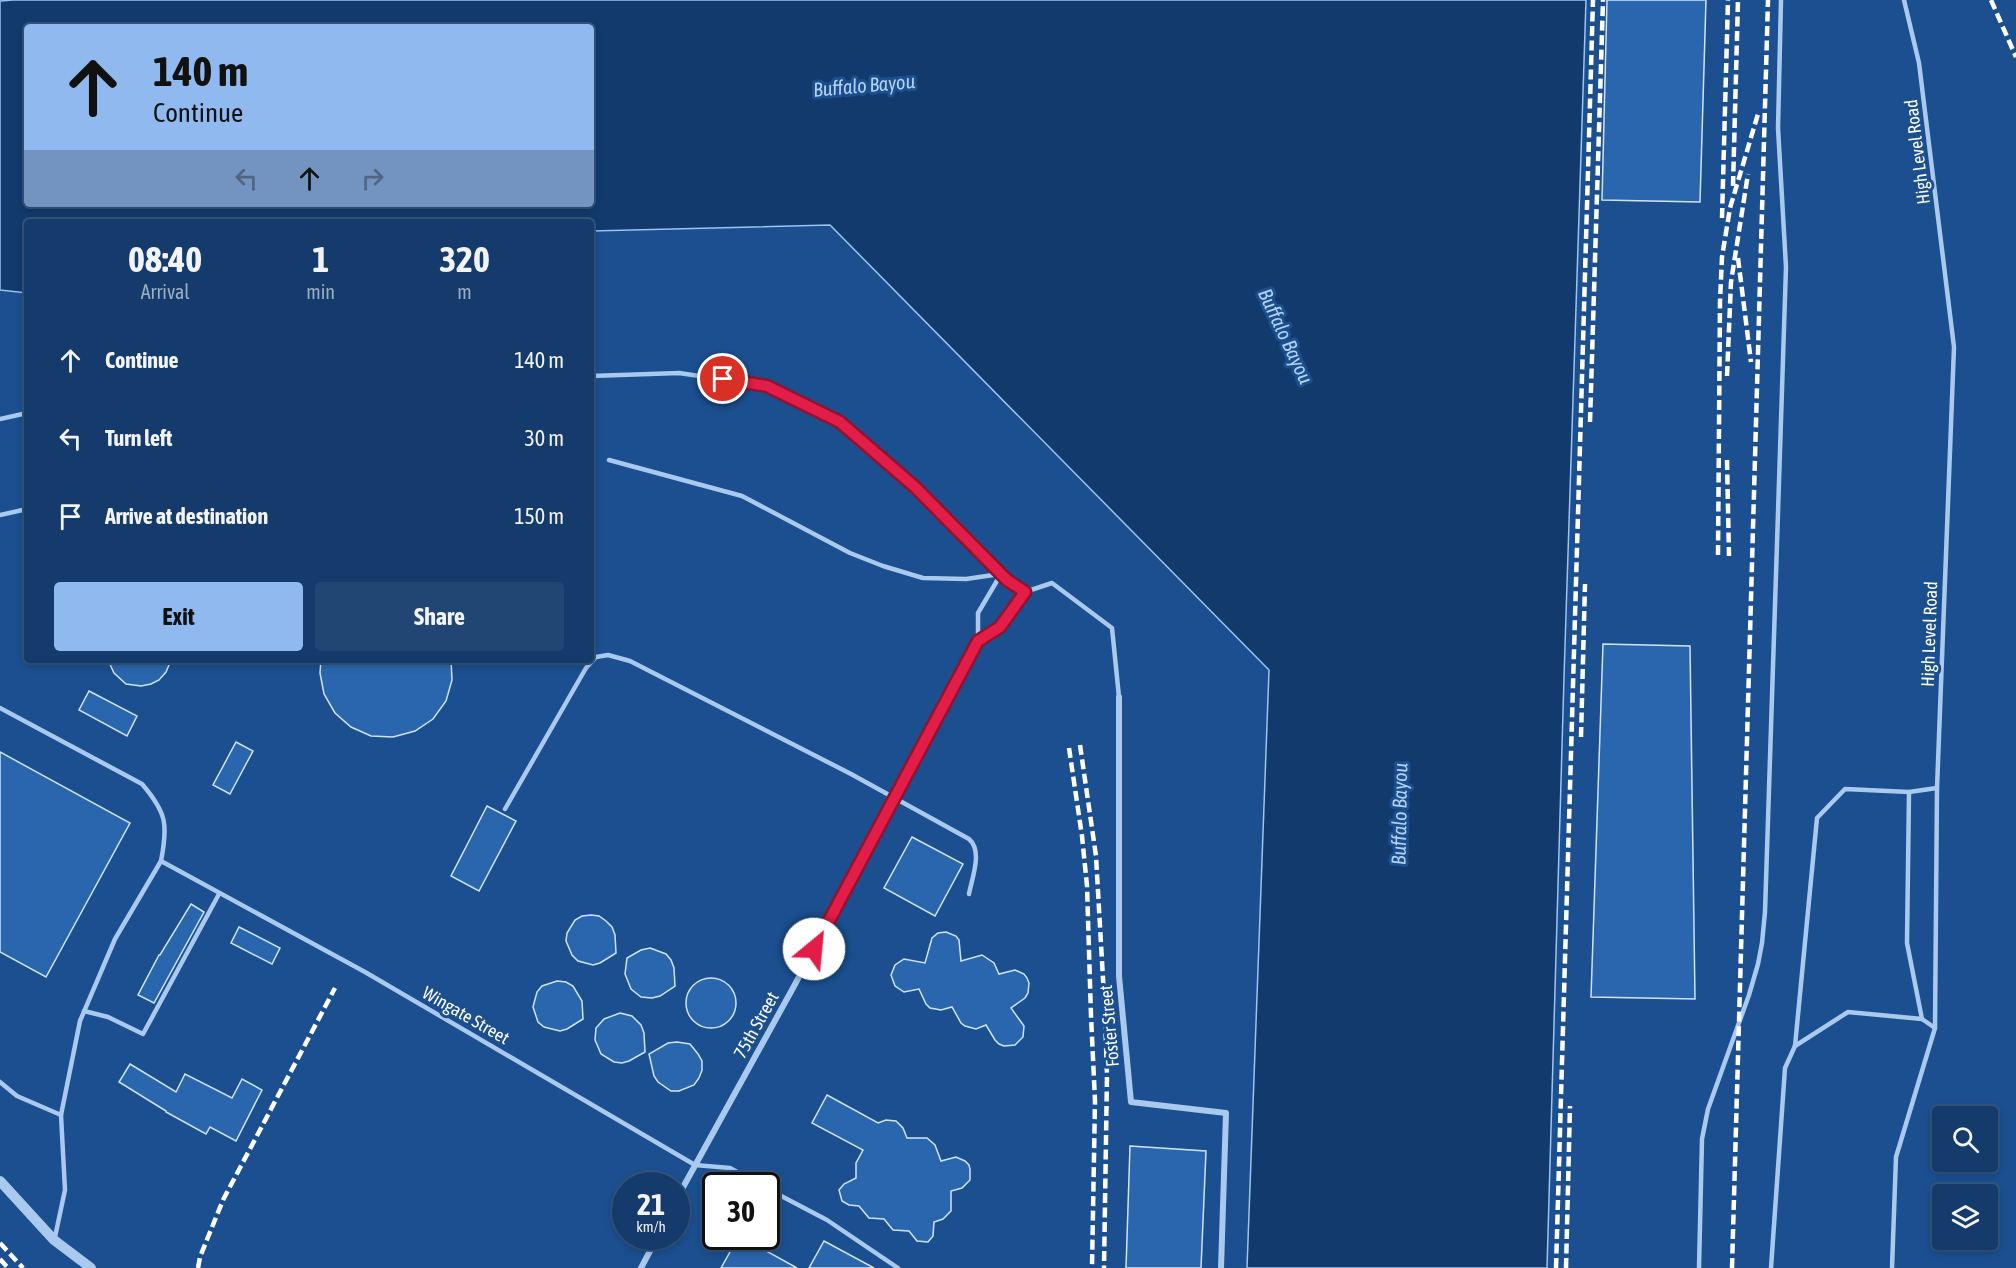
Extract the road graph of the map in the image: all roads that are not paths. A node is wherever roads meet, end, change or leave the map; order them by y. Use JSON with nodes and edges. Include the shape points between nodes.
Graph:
{"nodes":[{"id":1,"x":1781,"y":0,"type":"edge"},
{"id":2,"x":1904,"y":0,"type":"edge"},
{"id":3,"x":594,"y":376,"type":"edge"},
{"id":4,"x":24,"y":414,"type":"edge"},
{"id":5,"x":0,"y":419,"type":"edge"},
{"id":6,"x":609,"y":460,"type":"dead end"},
{"id":7,"x":24,"y":510,"type":"edge"},
{"id":8,"x":0,"y":515,"type":"edge"},
{"id":9,"x":1001,"y":574,"type":"junction"},
{"id":10,"x":1025,"y":592,"type":"junction"},
{"id":11,"x":978,"y":641,"type":"junction"},
{"id":12,"x":594,"y":659,"type":"edge"},
{"id":13,"x":591,"y":663,"type":"edge"},
{"id":14,"x":1119,"y":697,"type":"joint"},
{"id":15,"x":0,"y":708,"type":"edge"},
{"id":16,"x":1937,"y":788,"type":"junction"},
{"id":17,"x":1909,"y":792,"type":"junction"},
{"id":18,"x":894,"y":797,"type":"junction"},
{"id":19,"x":505,"y":809,"type":"dead end"},
{"id":20,"x":161,"y":861,"type":"junction"},
{"id":21,"x":219,"y":894,"type":"junction"},
{"id":22,"x":969,"y":894,"type":"dead end"},
{"id":23,"x":84,"y":1011,"type":"junction"},
{"id":24,"x":1922,"y":1019,"type":"junction"},
{"id":25,"x":1935,"y":1028,"type":"junction"},
{"id":26,"x":1795,"y":1046,"type":"junction"},
{"id":27,"x":0,"y":1082,"type":"edge"},
{"id":28,"x":61,"y":1115,"type":"junction"},
{"id":29,"x":695,"y":1165,"type":"junction"},
{"id":30,"x":737,"y":1172,"type":"edge"},
{"id":31,"x":690,"y":1174,"type":"edge"},
{"id":32,"x":0,"y":1181,"type":"edge"},
{"id":33,"x":780,"y":1195,"type":"edge"},
{"id":34,"x":54,"y":1240,"type":"junction"},
{"id":35,"x":651,"y":1250,"type":"edge"},
{"id":36,"x":91,"y":1268,"type":"edge"},
{"id":37,"x":641,"y":1268,"type":"edge"},
{"id":38,"x":898,"y":1268,"type":"edge"},
{"id":39,"x":1221,"y":1268,"type":"edge"},
{"id":40,"x":1699,"y":1268,"type":"edge"},
{"id":41,"x":1771,"y":1268,"type":"edge"},
{"id":42,"x":1892,"y":1268,"type":"edge"}],
"edges":[{"from":1,"to":40,"type":"lane","via":[[1778,128],[1786,267],[1765,912],[1758,964],[1708,1109],[1702,1139]]},
{"from":2,"to":16,"type":"lane","name":"High Level Road","via":[[1919,63],[1954,348]]},
{"from":3,"to":9,"type":"lane","via":[[679,373],[767,386],[840,422],[915,487]]},
{"from":4,"to":5,"type":"lane"},
{"from":6,"to":9,"type":"lane","via":[[742,496],[850,553],[923,578],[966,579]]},
{"from":7,"to":8,"type":"lane"},
{"from":9,"to":10,"type":"lane"},
{"from":9,"to":11,"type":"lane","via":[[978,613]]},
{"from":10,"to":11,"type":"lane","via":[[1000,627]]},
{"from":10,"to":14,"type":"lane","via":[[1052,583],[1112,628]]},
{"from":11,"to":18,"type":"street","name":"75th Street"},
{"from":12,"to":18,"type":"lane","via":[[608,655],[630,660]]},
{"from":13,"to":19,"type":"lane"},
{"from":14,"to":39,"type":"street","name":"Foster Street","via":[[1119,976],[1131,1102],[1226,1113]]},
{"from":15,"to":20,"type":"lane","via":[[142,784],[161,810],[166,825]]},
{"from":16,"to":17,"type":"lane"},
{"from":16,"to":25,"type":"lane","name":"High Level Road"},
{"from":17,"to":24,"type":"lane","via":[[1907,943]]},
{"from":17,"to":26,"type":"lane","via":[[1845,789],[1817,818]]},
{"from":18,"to":22,"type":"lane","via":[[974,843]]},
{"from":18,"to":29,"type":"street","name":"75th Street"},
{"from":20,"to":21,"type":"lane","name":"Wingate Street"},
{"from":20,"to":23,"type":"lane","via":[[115,939]]},
{"from":21,"to":23,"type":"lane","via":[[143,1034],[108,1017]]},
{"from":21,"to":29,"type":"lane","name":"Wingate Street","via":[[365,972]]},
{"from":23,"to":28,"type":"lane"},
{"from":24,"to":25,"type":"lane"},
{"from":24,"to":26,"type":"lane","via":[[1848,1012]]},
{"from":25,"to":42,"type":"lane","name":"High Level Road","via":[[1896,1157]]},
{"from":26,"to":41,"type":"lane","via":[[1785,1068]]},
{"from":27,"to":28,"type":"lane","via":[[17,1096]]},
{"from":28,"to":34,"type":"lane","via":[[65,1190]]},
{"from":29,"to":30,"type":"lane"},
{"from":29,"to":31,"type":"street","name":"75th Street"},
{"from":32,"to":34,"type":"street"},
{"from":33,"to":38,"type":"lane","via":[[826,1220]]},
{"from":34,"to":36,"type":"street"},
{"from":35,"to":37,"type":"street"}]}
